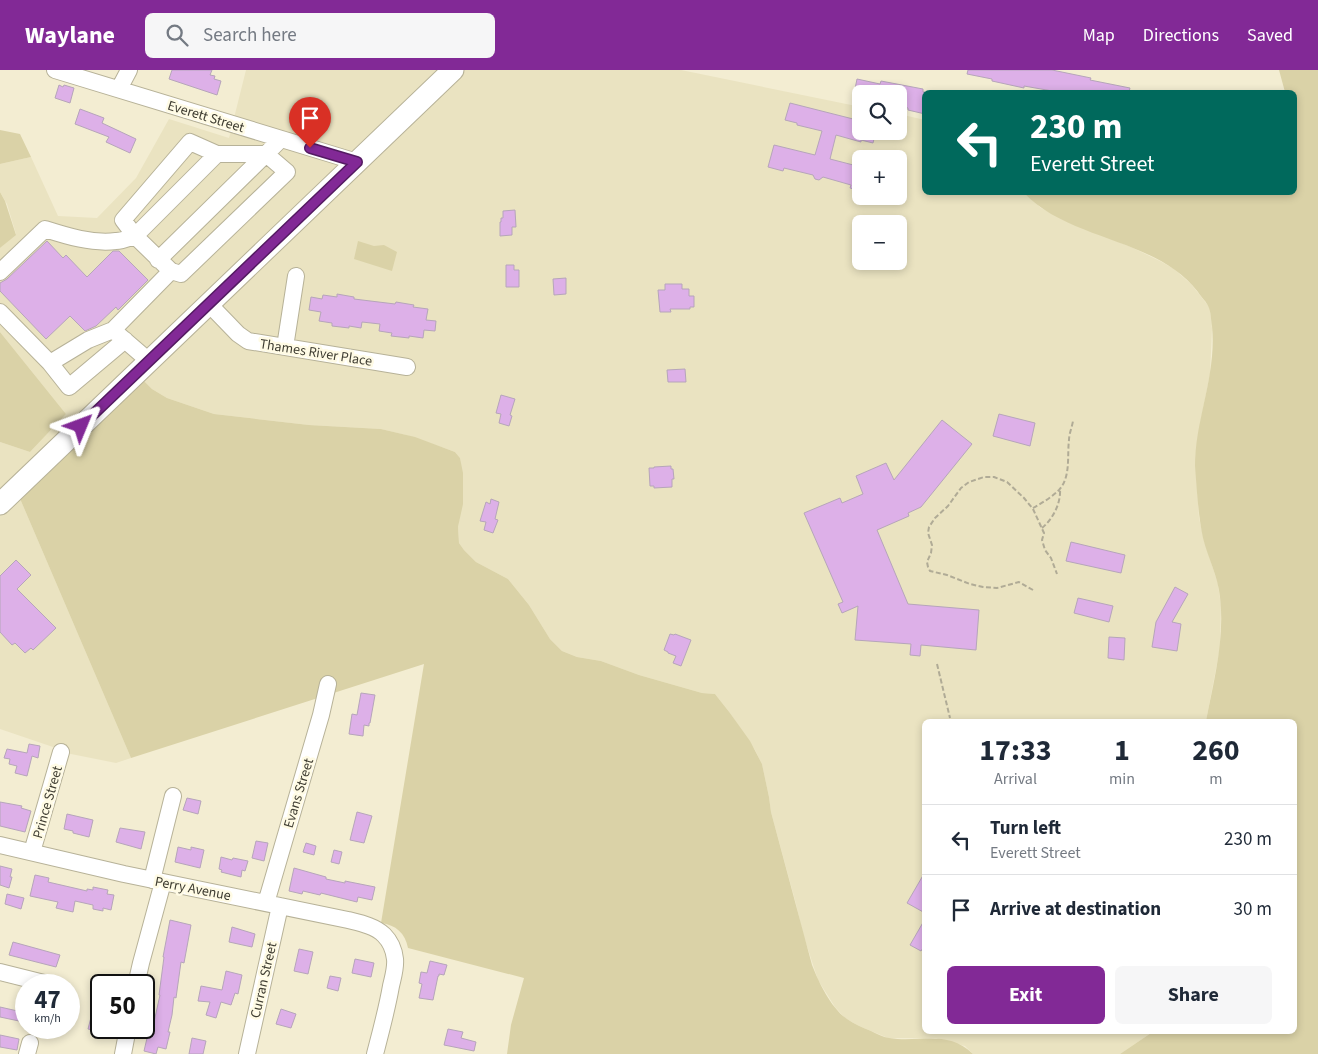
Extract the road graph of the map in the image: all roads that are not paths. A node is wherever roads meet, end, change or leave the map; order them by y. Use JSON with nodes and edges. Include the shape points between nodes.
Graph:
{"nodes":[{"id":1,"x":55,"y":70,"type":"edge"},
{"id":2,"x":129,"y":70,"type":"edge"},
{"id":3,"x":453,"y":70,"type":"edge"},
{"id":4,"x":120,"y":90,"type":"junction"},
{"id":5,"x":281,"y":139,"type":"junction"},
{"id":6,"x":217,"y":154,"type":"junction"},
{"id":7,"x":266,"y":154,"type":"junction"},
{"id":8,"x":357,"y":162,"type":"junction"},
{"id":9,"x":135,"y":236,"type":"junction"},
{"id":10,"x":158,"y":260,"type":"junction"},
{"id":11,"x":171,"y":271,"type":"junction"},
{"id":12,"x":0,"y":272,"type":"edge"},
{"id":13,"x":296,"y":276,"type":"dead end"},
{"id":14,"x":209,"y":304,"type":"junction"},
{"id":15,"x":0,"y":312,"type":"edge"},
{"id":16,"x":119,"y":335,"type":"junction"},
{"id":17,"x":284,"y":347,"type":"junction"},
{"id":18,"x":149,"y":362,"type":"junction"},
{"id":19,"x":50,"y":363,"type":"junction"},
{"id":20,"x":407,"y":367,"type":"dead end"},
{"id":21,"x":0,"y":504,"type":"edge"},
{"id":22,"x":328,"y":684,"type":"dead end"},
{"id":23,"x":61,"y":752,"type":"dead end"},
{"id":24,"x":173,"y":796,"type":"dead end"},
{"id":25,"x":0,"y":845,"type":"edge"},
{"id":26,"x":32,"y":852,"type":"junction"},
{"id":27,"x":157,"y":881,"type":"junction"},
{"id":28,"x":273,"y":904,"type":"junction"},
{"id":29,"x":0,"y":972,"type":"edge"},
{"id":30,"x":138,"y":974,"type":"edge"},
{"id":31,"x":15,"y":976,"type":"edge"},
{"id":32,"x":126,"y":1039,"type":"edge"},
{"id":33,"x":123,"y":1054,"type":"edge"},
{"id":34,"x":247,"y":1054,"type":"edge"},
{"id":35,"x":375,"y":1054,"type":"edge"}],
"edges":[{"from":1,"to":4,"type":"street","name":"Everett Street"},
{"from":2,"to":4,"type":"street"},
{"from":3,"to":8,"type":"main road"},
{"from":4,"to":5,"type":"street","name":"Everett Street"},
{"from":5,"to":7,"type":"street"},
{"from":5,"to":8,"type":"street","name":"Everett Street"},
{"from":6,"to":7,"type":"street"},
{"from":6,"to":9,"type":"street"},
{"from":6,"to":9,"type":"street","via":[[190,142],[123,220]]},
{"from":7,"to":10,"type":"street"},
{"from":7,"to":11,"type":"street","via":[[287,172],[181,274]]},
{"from":8,"to":14,"type":"main road"},
{"from":9,"to":10,"type":"street"},
{"from":9,"to":12,"type":"street","via":[[116,241],[88,241],[45,228]]},
{"from":10,"to":11,"type":"street"},
{"from":11,"to":16,"type":"street"},
{"from":13,"to":17,"type":"street"},
{"from":14,"to":17,"type":"street","name":"Thames River Place","via":[[243,338]]},
{"from":14,"to":18,"type":"main road"},
{"from":15,"to":19,"type":"street"},
{"from":16,"to":18,"type":"street"},
{"from":16,"to":19,"type":"street","via":[[88,340]]},
{"from":16,"to":19,"type":"street","via":[[69,387]]},
{"from":17,"to":20,"type":"street","name":"Thames River Place"},
{"from":18,"to":21,"type":"main road"},
{"from":22,"to":28,"type":"street","name":"Evans Street"},
{"from":23,"to":26,"type":"street","name":"Prince Street"},
{"from":24,"to":27,"type":"street"},
{"from":25,"to":26,"type":"street","name":"Perry Avenue"},
{"from":26,"to":27,"type":"street","name":"Perry Avenue"},
{"from":27,"to":28,"type":"street","name":"Perry Avenue"},
{"from":27,"to":30,"type":"street","via":[[153,920]]},
{"from":28,"to":34,"type":"street","name":"Curran Street"},
{"from":28,"to":35,"type":"street","name":"Perry Avenue","via":[[360,923],[384,934],[394,952],[395,966]]},
{"from":29,"to":31,"type":"street"},
{"from":32,"to":33,"type":"street"}]}
